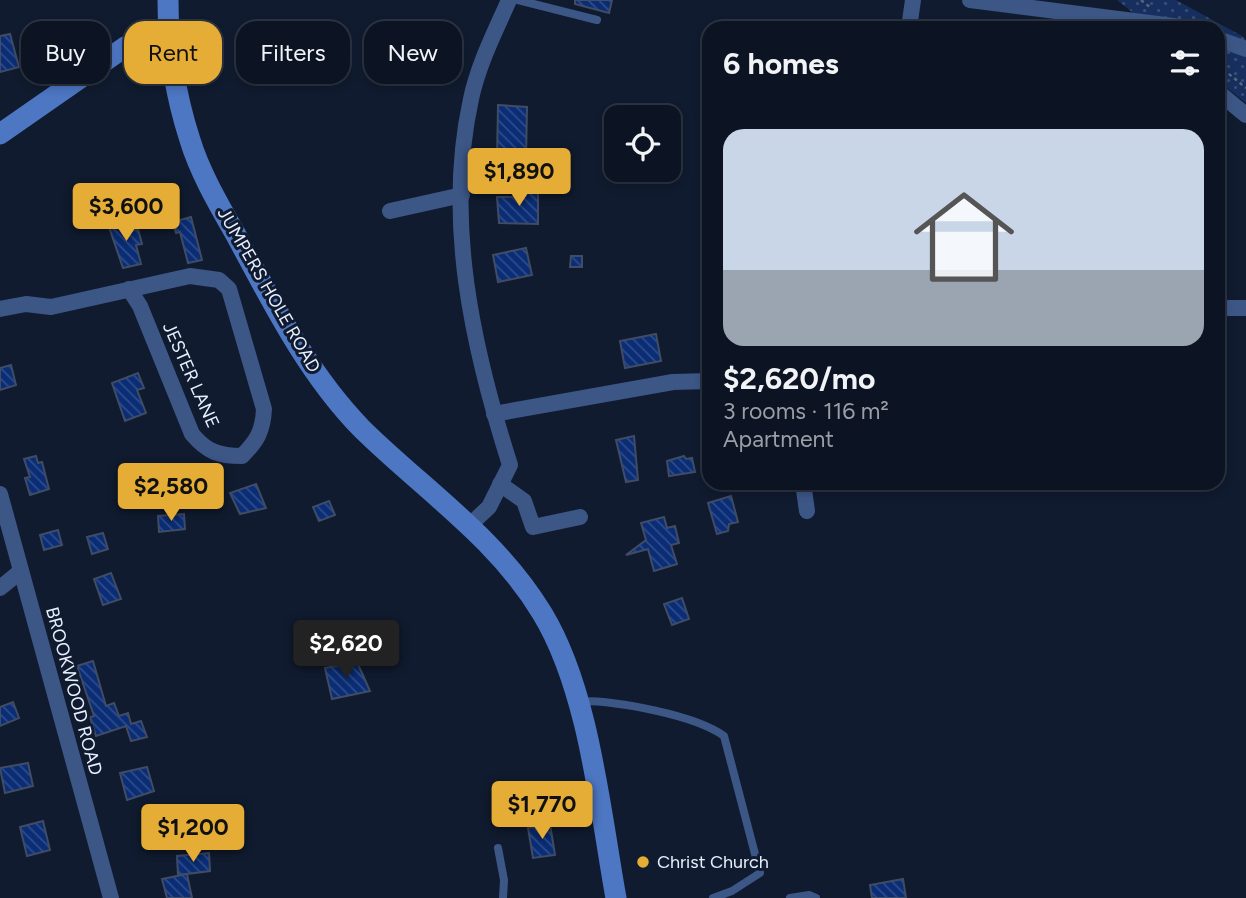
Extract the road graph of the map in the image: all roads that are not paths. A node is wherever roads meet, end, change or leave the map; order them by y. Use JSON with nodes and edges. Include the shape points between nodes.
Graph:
{"nodes":[{"id":1,"x":167,"y":0,"type":"edge"},
{"id":2,"x":509,"y":0,"type":"edge"},
{"id":3,"x":518,"y":0,"type":"edge"},
{"id":4,"x":913,"y":0,"type":"edge"},
{"id":5,"x":970,"y":0,"type":"edge"},
{"id":6,"x":597,"y":20,"type":"dead end"},
{"id":7,"x":168,"y":21,"type":"edge"},
{"id":8,"x":910,"y":21,"type":"edge"},
{"id":9,"x":1112,"y":21,"type":"edge"},
{"id":10,"x":1225,"y":42,"type":"edge"},
{"id":11,"x":124,"y":48,"type":"edge"},
{"id":12,"x":1246,"y":49,"type":"edge"},
{"id":13,"x":176,"y":84,"type":"edge"},
{"id":14,"x":1225,"y":98,"type":"edge"},
{"id":15,"x":1246,"y":115,"type":"edge"},
{"id":16,"x":0,"y":134,"type":"edge"},
{"id":17,"x":462,"y":195,"type":"junction"},
{"id":18,"x":390,"y":211,"type":"dead end"},
{"id":19,"x":129,"y":289,"type":"junction"},
{"id":20,"x":1225,"y":308,"type":"edge"},
{"id":21,"x":1246,"y":308,"type":"edge"},
{"id":22,"x":0,"y":309,"type":"edge"},
{"id":23,"x":702,"y":381,"type":"edge"},
{"id":24,"x":494,"y":414,"type":"junction"},
{"id":25,"x":500,"y":484,"type":"junction"},
{"id":26,"x":804,"y":490,"type":"edge"},
{"id":27,"x":0,"y":494,"type":"edge"},
{"id":28,"x":807,"y":511,"type":"dead end"},
{"id":29,"x":580,"y":517,"type":"dead end"},
{"id":30,"x":471,"y":524,"type":"junction"},
{"id":31,"x":21,"y":570,"type":"junction"},
{"id":32,"x":0,"y":588,"type":"edge"},
{"id":33,"x":577,"y":701,"type":"junction"},
{"id":34,"x":498,"y":848,"type":"dead end"},
{"id":35,"x":111,"y":898,"type":"edge"},
{"id":36,"x":503,"y":898,"type":"edge"},
{"id":37,"x":617,"y":898,"type":"edge"},
{"id":38,"x":713,"y":898,"type":"edge"},
{"id":39,"x":790,"y":898,"type":"edge"},
{"id":40,"x":817,"y":898,"type":"edge"}],
"edges":[{"from":1,"to":7,"type":"main road","name":"JUMPERS HOLE ROAD"},
{"from":2,"to":17,"type":"street","via":[[471,97],[461,160]]},
{"from":3,"to":6,"type":"lane"},
{"from":4,"to":8,"type":"street"},
{"from":5,"to":9,"type":"street"},
{"from":10,"to":12,"type":"street"},
{"from":11,"to":16,"type":"main road"},
{"from":13,"to":30,"type":"main road","name":"JUMPERS HOLE ROAD","via":[[200,165],[316,375],[364,430]]},
{"from":14,"to":15,"type":"street"},
{"from":17,"to":18,"type":"street"},
{"from":17,"to":24,"type":"street","via":[[463,248],[477,350]]},
{"from":19,"to":19,"type":"street","name":"JESTER LANE","via":[[190,276],[219,279],[229,289],[264,410],[256,443],[242,456],[205,450],[192,434]]},
{"from":19,"to":22,"type":"street","name":"JESTER LANE","via":[[51,307],[26,304]]},
{"from":20,"to":21,"type":"street"},
{"from":23,"to":24,"type":"street","via":[[673,382]]},
{"from":24,"to":25,"type":"street","via":[[510,465]]},
{"from":25,"to":29,"type":"street","via":[[524,501],[533,527]]},
{"from":25,"to":30,"type":"street","via":[[489,507]]},
{"from":26,"to":28,"type":"street"},
{"from":27,"to":31,"type":"street","name":"BROOKWOOD ROAD"},
{"from":30,"to":33,"type":"main road","name":"JUMPERS HOLE ROAD","via":[[543,615]]},
{"from":31,"to":32,"type":"street"},
{"from":31,"to":35,"type":"street","name":"BROOKWOOD ROAD"},
{"from":33,"to":37,"type":"main road","name":"JUMPERS HOLE ROAD"},
{"from":33,"to":38,"type":"lane","via":[[603,701],[707,724],[723,736],[760,873]]},
{"from":34,"to":36,"type":"lane"},
{"from":39,"to":40,"type":"lane"}]}
